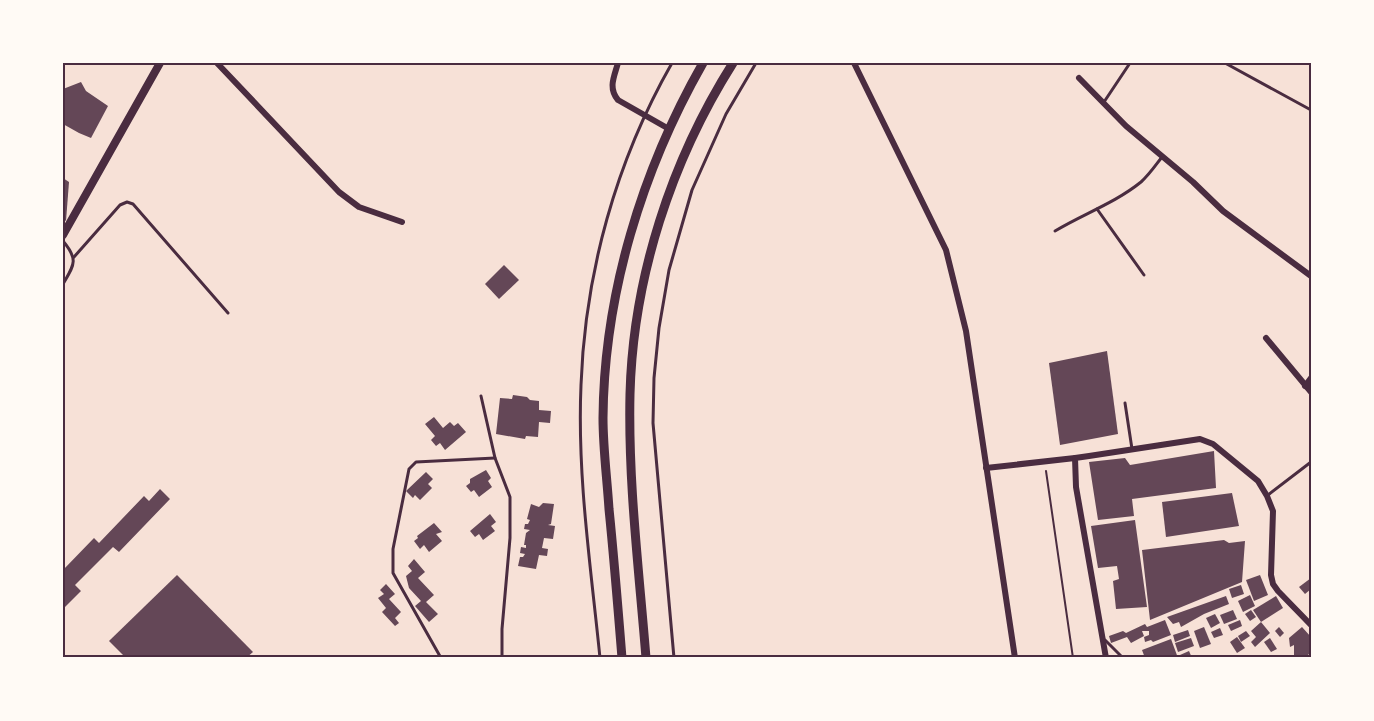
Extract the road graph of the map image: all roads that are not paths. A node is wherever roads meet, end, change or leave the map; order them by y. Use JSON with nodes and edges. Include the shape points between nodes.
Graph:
{"nodes":[{"id":1,"x":160,"y":63,"type":"edge"},
{"id":2,"x":217,"y":63,"type":"edge"},
{"id":3,"x":618,"y":63,"type":"edge"},
{"id":4,"x":672,"y":63,"type":"edge"},
{"id":5,"x":704,"y":63,"type":"edge"},
{"id":6,"x":733,"y":63,"type":"edge"},
{"id":7,"x":756,"y":63,"type":"edge"},
{"id":8,"x":854,"y":63,"type":"edge"},
{"id":9,"x":1130,"y":63,"type":"edge"},
{"id":10,"x":1225,"y":63,"type":"edge"},
{"id":11,"x":1079,"y":78,"type":"dead end"},
{"id":12,"x":1103,"y":104,"type":"junction"},
{"id":13,"x":1311,"y":110,"type":"edge"},
{"id":14,"x":645,"y":116,"type":"junction"},
{"id":15,"x":669,"y":129,"type":"junction"},
{"id":16,"x":1162,"y":158,"type":"junction"},
{"id":17,"x":1097,"y":209,"type":"junction"},
{"id":18,"x":402,"y":222,"type":"dead end"},
{"id":19,"x":1055,"y":231,"type":"dead end"},
{"id":20,"x":63,"y":234,"type":"edge"},
{"id":21,"x":63,"y":241,"type":"edge"},
{"id":22,"x":74,"y":257,"type":"junction"},
{"id":23,"x":1144,"y":275,"type":"dead end"},
{"id":24,"x":1311,"y":276,"type":"edge"},
{"id":25,"x":63,"y":284,"type":"edge"},
{"id":26,"x":228,"y":313,"type":"dead end"},
{"id":27,"x":1266,"y":338,"type":"dead end"},
{"id":28,"x":1311,"y":378,"type":"edge"},
{"id":29,"x":1305,"y":386,"type":"junction"},
{"id":30,"x":1311,"y":392,"type":"edge"},
{"id":31,"x":481,"y":396,"type":"dead end"},
{"id":32,"x":1125,"y":403,"type":"dead end"},
{"id":33,"x":1132,"y":449,"type":"junction"},
{"id":34,"x":495,"y":458,"type":"junction"},
{"id":35,"x":1075,"y":458,"type":"junction"},
{"id":36,"x":1311,"y":462,"type":"edge"},
{"id":37,"x":986,"y":468,"type":"junction"},
{"id":38,"x":1267,"y":496,"type":"junction"},
{"id":39,"x":1311,"y":625,"type":"edge"},
{"id":40,"x":1102,"y":637,"type":"junction"},
{"id":41,"x":441,"y":658,"type":"edge"},
{"id":42,"x":502,"y":658,"type":"edge"},
{"id":43,"x":600,"y":658,"type":"edge"},
{"id":44,"x":622,"y":658,"type":"edge"},
{"id":45,"x":646,"y":658,"type":"edge"},
{"id":46,"x":674,"y":658,"type":"edge"},
{"id":47,"x":1015,"y":658,"type":"edge"},
{"id":48,"x":1106,"y":658,"type":"edge"},
{"id":49,"x":1123,"y":658,"type":"edge"}],
"edges":[{"from":1,"to":20,"type":"street"},
{"from":2,"to":18,"type":"street","via":[[339,192],[359,207]]},
{"from":3,"to":14,"type":"street","via":[[611,86],[615,96]]},
{"from":4,"to":14,"type":"lane"},
{"from":5,"to":15,"type":"main road"},
{"from":6,"to":45,"type":"main road","via":[[699,123],[670,191],[650,254],[636,320],[630,445]]},
{"from":7,"to":46,"type":"lane","via":[[726,114],[692,190],[669,270],[658,328],[653,423]]},
{"from":8,"to":37,"type":"street","via":[[946,250],[966,331]]},
{"from":9,"to":12,"type":"lane"},
{"from":10,"to":13,"type":"lane"},
{"from":11,"to":12,"type":"street"},
{"from":12,"to":16,"type":"street"},
{"from":14,"to":15,"type":"street"},
{"from":14,"to":43,"type":"lane","via":[[600,241],[584,334],[580,386],[582,459]]},
{"from":15,"to":44,"type":"main road","via":[[626,250],[606,366],[604,440]]},
{"from":16,"to":17,"type":"lane","via":[[1142,182]]},
{"from":16,"to":24,"type":"street","via":[[1247,230]]},
{"from":17,"to":19,"type":"lane"},
{"from":17,"to":23,"type":"lane"},
{"from":21,"to":22,"type":"lane"},
{"from":22,"to":25,"type":"lane"},
{"from":22,"to":26,"type":"lane","via":[[120,205],[133,204]]},
{"from":27,"to":29,"type":"street"},
{"from":28,"to":29,"type":"street"},
{"from":29,"to":30,"type":"street"},
{"from":31,"to":34,"type":"lane"},
{"from":32,"to":33,"type":"lane"},
{"from":33,"to":35,"type":"street"},
{"from":33,"to":38,"type":"street","via":[[1205,440],[1258,481]]},
{"from":34,"to":41,"type":"lane","via":[[416,462],[409,469],[393,549],[393,573]]},
{"from":34,"to":42,"type":"lane","via":[[510,497]]},
{"from":35,"to":37,"type":"street"},
{"from":35,"to":40,"type":"street","via":[[1076,487]]},
{"from":36,"to":38,"type":"lane"},
{"from":37,"to":47,"type":"street"},
{"from":38,"to":39,"type":"street","via":[[1273,511],[1273,584]]},
{"from":40,"to":48,"type":"street"},
{"from":40,"to":49,"type":"lane"}]}
